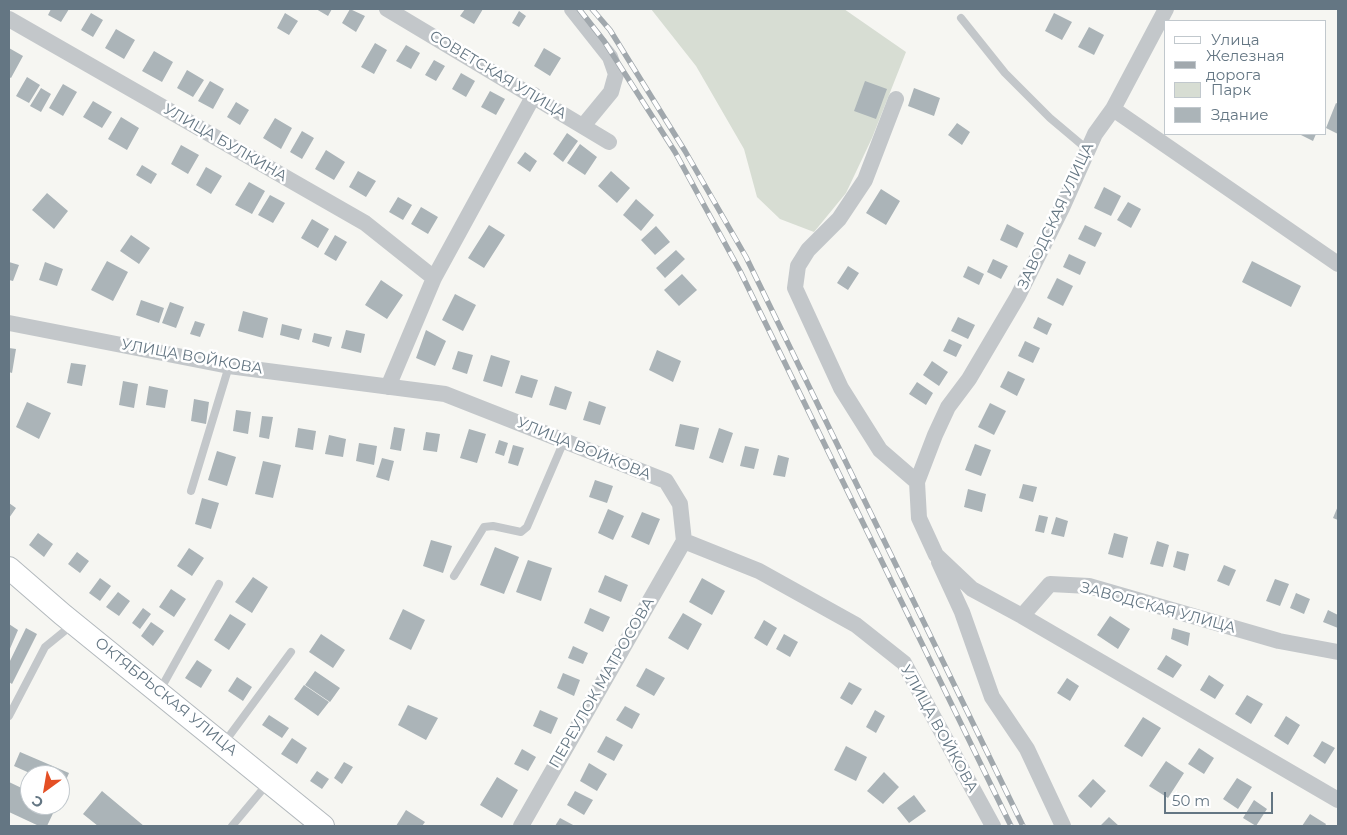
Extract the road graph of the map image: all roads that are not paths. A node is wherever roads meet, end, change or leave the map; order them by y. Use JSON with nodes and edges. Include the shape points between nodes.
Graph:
{"nodes":[{"id":1,"x":387,"y":9,"type":"edge"},
{"id":2,"x":572,"y":9,"type":"edge"},
{"id":3,"x":1166,"y":9,"type":"edge"},
{"id":4,"x":960,"y":18,"type":"dead end"},
{"id":5,"x":9,"y":19,"type":"edge"},
{"id":6,"x":534,"y":95,"type":"junction"},
{"id":7,"x":896,"y":99,"type":"dead end"},
{"id":8,"x":1113,"y":109,"type":"junction"},
{"id":9,"x":583,"y":126,"type":"junction"},
{"id":10,"x":609,"y":142,"type":"dead end"},
{"id":11,"x":1088,"y":150,"type":"junction"},
{"id":12,"x":1338,"y":264,"type":"edge"},
{"id":13,"x":434,"y":278,"type":"junction"},
{"id":14,"x":9,"y":323,"type":"edge"},
{"id":15,"x":229,"y":366,"type":"junction"},
{"id":16,"x":388,"y":387,"type":"junction"},
{"id":17,"x":564,"y":441,"type":"junction"},
{"id":18,"x":917,"y":482,"type":"junction"},
{"id":19,"x":191,"y":491,"type":"dead end"},
{"id":20,"x":684,"y":541,"type":"junction"},
{"id":21,"x":936,"y":555,"type":"junction"},
{"id":22,"x":9,"y":568,"type":"edge"},
{"id":23,"x":454,"y":576,"type":"dead end"},
{"id":24,"x":218,"y":584,"type":"dead end"},
{"id":25,"x":1022,"y":616,"type":"junction"},
{"id":26,"x":74,"y":623,"type":"junction"},
{"id":27,"x":291,"y":652,"type":"dead end"},
{"id":28,"x":1338,"y":652,"type":"edge"},
{"id":29,"x":159,"y":692,"type":"junction"},
{"id":30,"x":9,"y":716,"type":"edge"},
{"id":31,"x":223,"y":744,"type":"junction"},
{"id":32,"x":269,"y":781,"type":"junction"},
{"id":33,"x":1338,"y":800,"type":"edge"},
{"id":34,"x":232,"y":826,"type":"edge"},
{"id":35,"x":323,"y":826,"type":"edge"},
{"id":36,"x":521,"y":826,"type":"edge"},
{"id":37,"x":993,"y":826,"type":"edge"},
{"id":38,"x":1063,"y":826,"type":"edge"}],
"edges":[{"from":1,"to":6,"type":"street","name":"СОВЕТСКАЯ УЛИЦА"},
{"from":2,"to":9,"type":"street","via":[[610,56],[616,74],[611,92]]},
{"from":3,"to":8,"type":"street","name":"ЗАВОДСКАЯ УЛИЦА"},
{"from":4,"to":11,"type":"lane","via":[[1006,73],[1050,118]]},
{"from":5,"to":13,"type":"street","name":"УЛИЦА БУЛКИНА","via":[[365,224]]},
{"from":6,"to":9,"type":"street","name":"СОВЕТСКАЯ УЛИЦА"},
{"from":6,"to":13,"type":"street"},
{"from":7,"to":18,"type":"street","via":[[865,180],[839,219],[808,250],[798,266],[795,288],[841,388],[880,450]]},
{"from":8,"to":11,"type":"street","name":"ЗАВОДСКАЯ УЛИЦА"},
{"from":8,"to":12,"type":"street"},
{"from":9,"to":10,"type":"street","name":"СОВЕТСКАЯ УЛИЦА"},
{"from":11,"to":18,"type":"street","name":"ЗАВОДСКАЯ УЛИЦА","via":[[1018,296],[969,379],[948,407]]},
{"from":13,"to":16,"type":"street"},
{"from":14,"to":15,"type":"street","name":"УЛИЦА ВОЙКОВА"},
{"from":15,"to":16,"type":"street","name":"УЛИЦА ВОЙКОВА"},
{"from":15,"to":19,"type":"lane"},
{"from":16,"to":17,"type":"street","name":"УЛИЦА ВОЙКОВА","via":[[445,394]]},
{"from":17,"to":20,"type":"street","name":"УЛИЦА ВОЙКОВА","via":[[666,481],[680,504]]},
{"from":17,"to":23,"type":"lane","via":[[527,527],[521,532],[484,526]]},
{"from":18,"to":21,"type":"street","name":"ЗАВОДСКАЯ УЛИЦА","via":[[919,518]]},
{"from":20,"to":36,"type":"street","name":"ПЕРЕУЛОК МАТРОСОВА"},
{"from":20,"to":37,"type":"street","name":"УЛИЦА ВОЙКОВА","via":[[759,571],[824,607],[856,625],[904,663]]},
{"from":21,"to":25,"type":"street","name":"ЗАВОДСКАЯ УЛИЦА","via":[[972,589]]},
{"from":21,"to":38,"type":"street","via":[[962,612],[992,697],[1027,749]]},
{"from":22,"to":26,"type":"main road","name":"ОКТЯБРЬСКАЯ УЛИЦА"},
{"from":24,"to":29,"type":"lane"},
{"from":25,"to":28,"type":"street","name":"ЗАВОДСКАЯ УЛИЦА","via":[[1050,584],[1089,586],[1279,641]]},
{"from":25,"to":33,"type":"street"},
{"from":26,"to":29,"type":"main road","name":"ОКТЯБРЬСКАЯ УЛИЦА"},
{"from":26,"to":30,"type":"lane","via":[[45,647]]},
{"from":27,"to":31,"type":"lane"},
{"from":29,"to":31,"type":"main road","name":"ОКТЯБРЬСКАЯ УЛИЦА"},
{"from":31,"to":32,"type":"main road","name":"ОКТЯБРЬСКАЯ УЛИЦА"},
{"from":32,"to":34,"type":"lane"},
{"from":32,"to":35,"type":"main road","name":"ОКТЯБРЬСКАЯ УЛИЦА"}]}
